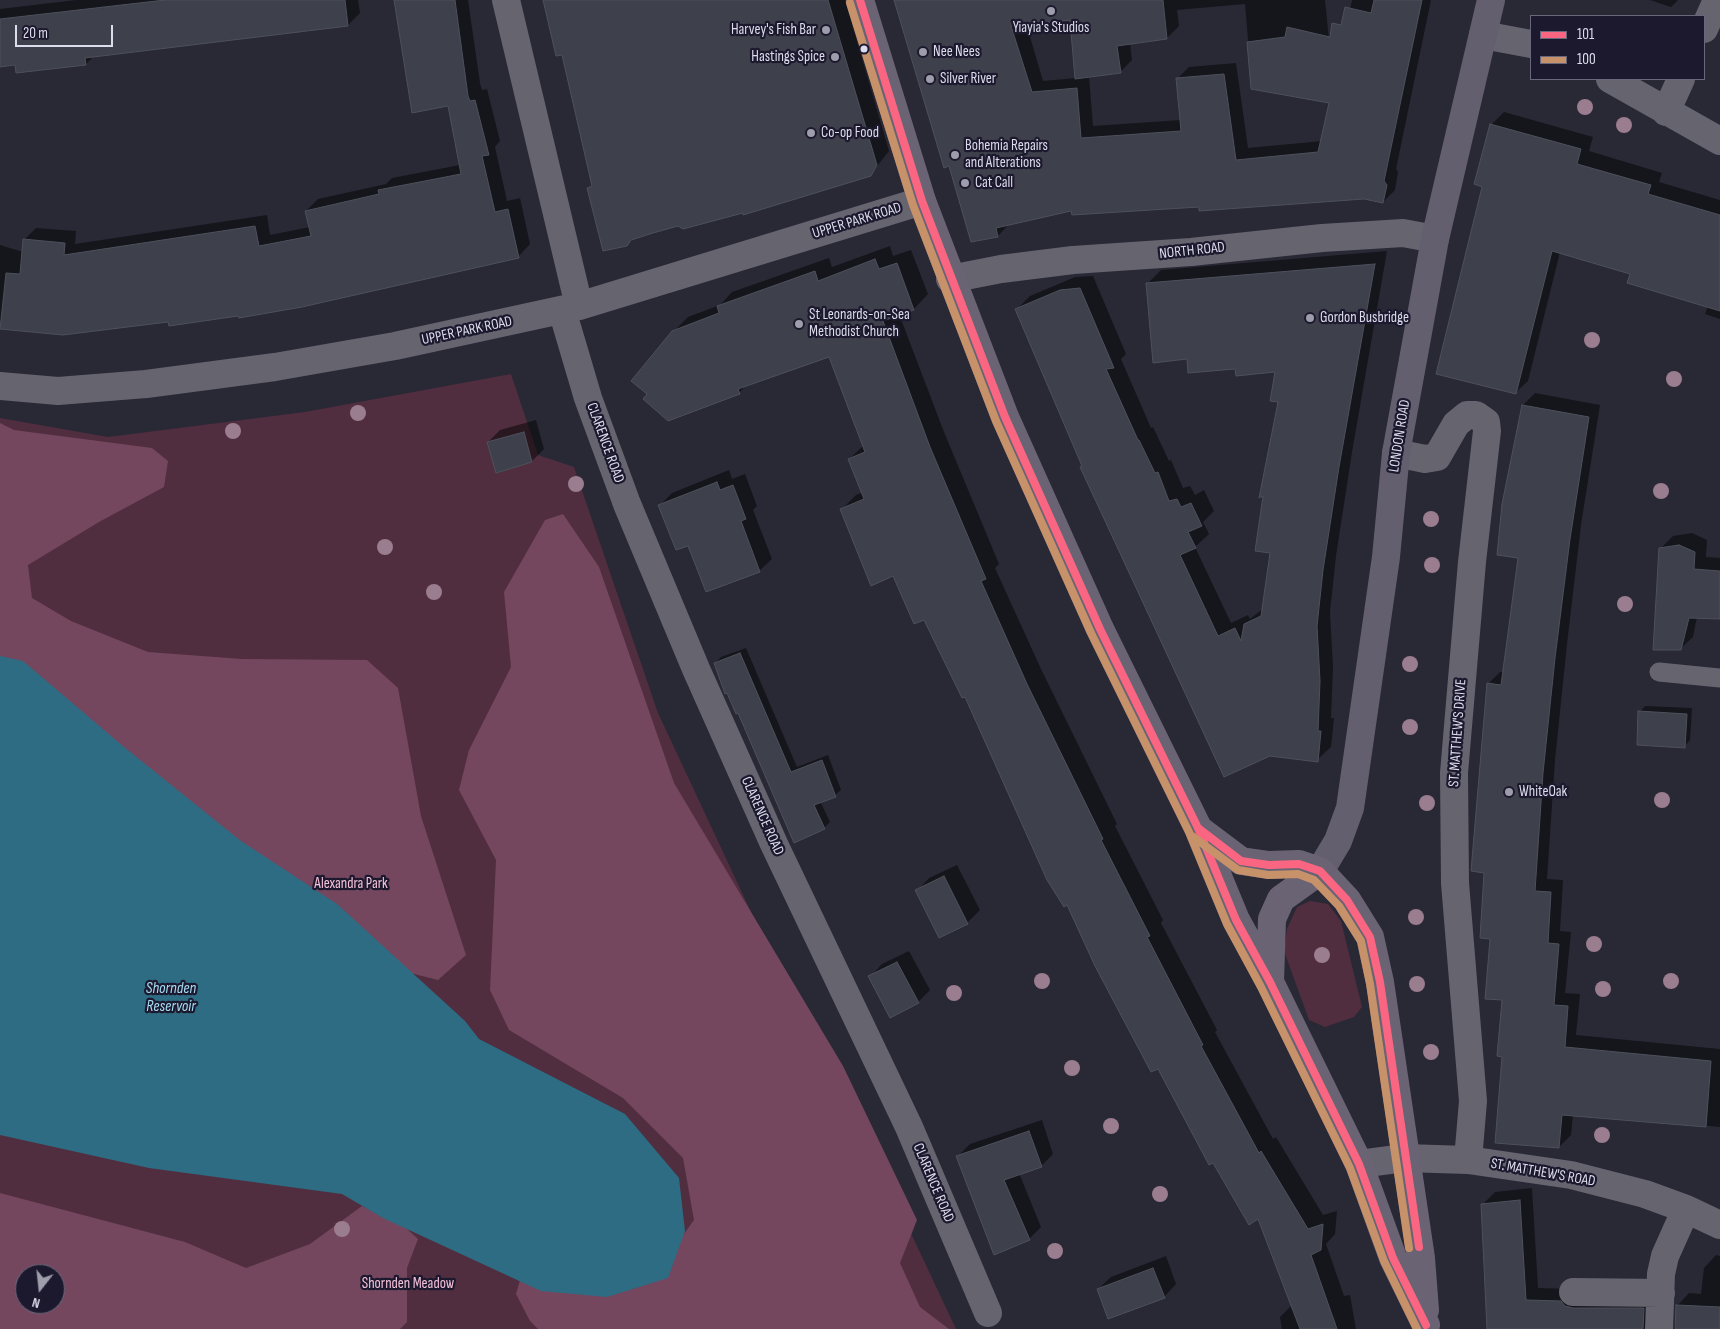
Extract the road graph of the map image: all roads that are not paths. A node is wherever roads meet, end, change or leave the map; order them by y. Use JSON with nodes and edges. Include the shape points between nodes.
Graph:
{"nodes":[{"id":1,"x":506,"y":0,"type":"edge"},
{"id":2,"x":860,"y":0,"type":"edge"},
{"id":3,"x":1491,"y":0,"type":"edge"},
{"id":4,"x":1717,"y":0,"type":"edge"},
{"id":5,"x":1705,"y":27,"type":"edge"},
{"id":6,"x":1483,"y":35,"type":"junction"},
{"id":7,"x":1530,"y":44,"type":"edge"},
{"id":8,"x":1612,"y":80,"type":"edge"},
{"id":9,"x":1681,"y":80,"type":"edge"},
{"id":10,"x":1666,"y":112,"type":"junction"},
{"id":11,"x":1720,"y":141,"type":"edge"},
{"id":12,"x":922,"y":201,"type":"junction"},
{"id":13,"x":1435,"y":239,"type":"junction"},
{"id":14,"x":950,"y":279,"type":"junction"},
{"id":15,"x":571,"y":308,"type":"junction"},
{"id":16,"x":0,"y":386,"type":"edge"},
{"id":17,"x":1396,"y":453,"type":"junction"},
{"id":18,"x":1659,"y":672,"type":"dead end"},
{"id":19,"x":1720,"y":678,"type":"edge"},
{"id":20,"x":1198,"y":828,"type":"junction"},
{"id":21,"x":1320,"y":871,"type":"junction"},
{"id":22,"x":1270,"y":982,"type":"junction"},
{"id":23,"x":1405,"y":1158,"type":"junction"},
{"id":24,"x":1468,"y":1160,"type":"junction"},
{"id":25,"x":1359,"y":1164,"type":"junction"},
{"id":26,"x":1686,"y":1208,"type":"junction"},
{"id":27,"x":1720,"y":1225,"type":"edge"},
{"id":28,"x":1573,"y":1292,"type":"dead end"},
{"id":29,"x":1661,"y":1293,"type":"junction"},
{"id":30,"x":988,"y":1313,"type":"dead end"},
{"id":31,"x":1426,"y":1327,"type":"edge"},
{"id":32,"x":1660,"y":1329,"type":"edge"}],
"edges":[{"from":1,"to":15,"type":"street","name":"CLARENCE ROAD"},
{"from":2,"to":12,"type":"highway"},
{"from":3,"to":6,"type":"main road","name":"LONDON ROAD"},
{"from":4,"to":5,"type":"street"},
{"from":6,"to":7,"type":"street"},
{"from":6,"to":13,"type":"main road","name":"LONDON ROAD"},
{"from":8,"to":10,"type":"street"},
{"from":9,"to":10,"type":"street"},
{"from":10,"to":11,"type":"street"},
{"from":12,"to":14,"type":"highway"},
{"from":12,"to":15,"type":"street","name":"UPPER PARK ROAD"},
{"from":13,"to":14,"type":"street","name":"NORTH ROAD","via":[[1403,233],[1322,238],[1073,260]]},
{"from":13,"to":17,"type":"main road","name":"LONDON ROAD"},
{"from":14,"to":20,"type":"highway","via":[[1033,483],[1100,629]]},
{"from":15,"to":16,"type":"street","name":"UPPER PARK ROAD","via":[[275,368],[58,391]]},
{"from":15,"to":30,"type":"street","name":"CLARENCE ROAD","via":[[588,398],[627,504],[774,844],[909,1126]]},
{"from":17,"to":21,"type":"main road","name":"LONDON ROAD","via":[[1386,557],[1350,808],[1338,841]]},
{"from":17,"to":24,"type":"street","name":"ST. MATTHEW'S DRIVE","via":[[1437,458],[1456,424],[1467,415],[1476,415],[1486,422],[1454,774],[1455,883],[1474,1101]]},
{"from":18,"to":19,"type":"lane"},
{"from":20,"to":21,"type":"highway","via":[[1241,861],[1269,865],[1299,864]]},
{"from":20,"to":22,"type":"highway","via":[[1236,920]]},
{"from":21,"to":22,"type":"highway","name":"LONDON ROAD","via":[[1281,899],[1272,918]]},
{"from":21,"to":23,"type":"highway","name":"LONDON ROAD","via":[[1347,900],[1370,937],[1380,982]]},
{"from":22,"to":25,"type":"highway","name":"LONDON ROAD"},
{"from":23,"to":24,"type":"street","name":"ST. MATTHEW'S ROAD"},
{"from":23,"to":25,"type":"street","name":"ST. MATTHEW'S ROAD"},
{"from":23,"to":31,"type":"highway","name":"LONDON ROAD","via":[[1421,1258]]},
{"from":24,"to":26,"type":"street","name":"ST. MATTHEW'S ROAD","via":[[1571,1175]]},
{"from":25,"to":31,"type":"highway","name":"LONDON ROAD","via":[[1393,1258]]},
{"from":26,"to":27,"type":"street","name":"ST. MATTHEW'S ROAD"},
{"from":26,"to":29,"type":"street","via":[[1665,1256]]},
{"from":28,"to":29,"type":"street"},
{"from":29,"to":32,"type":"street"}]}
